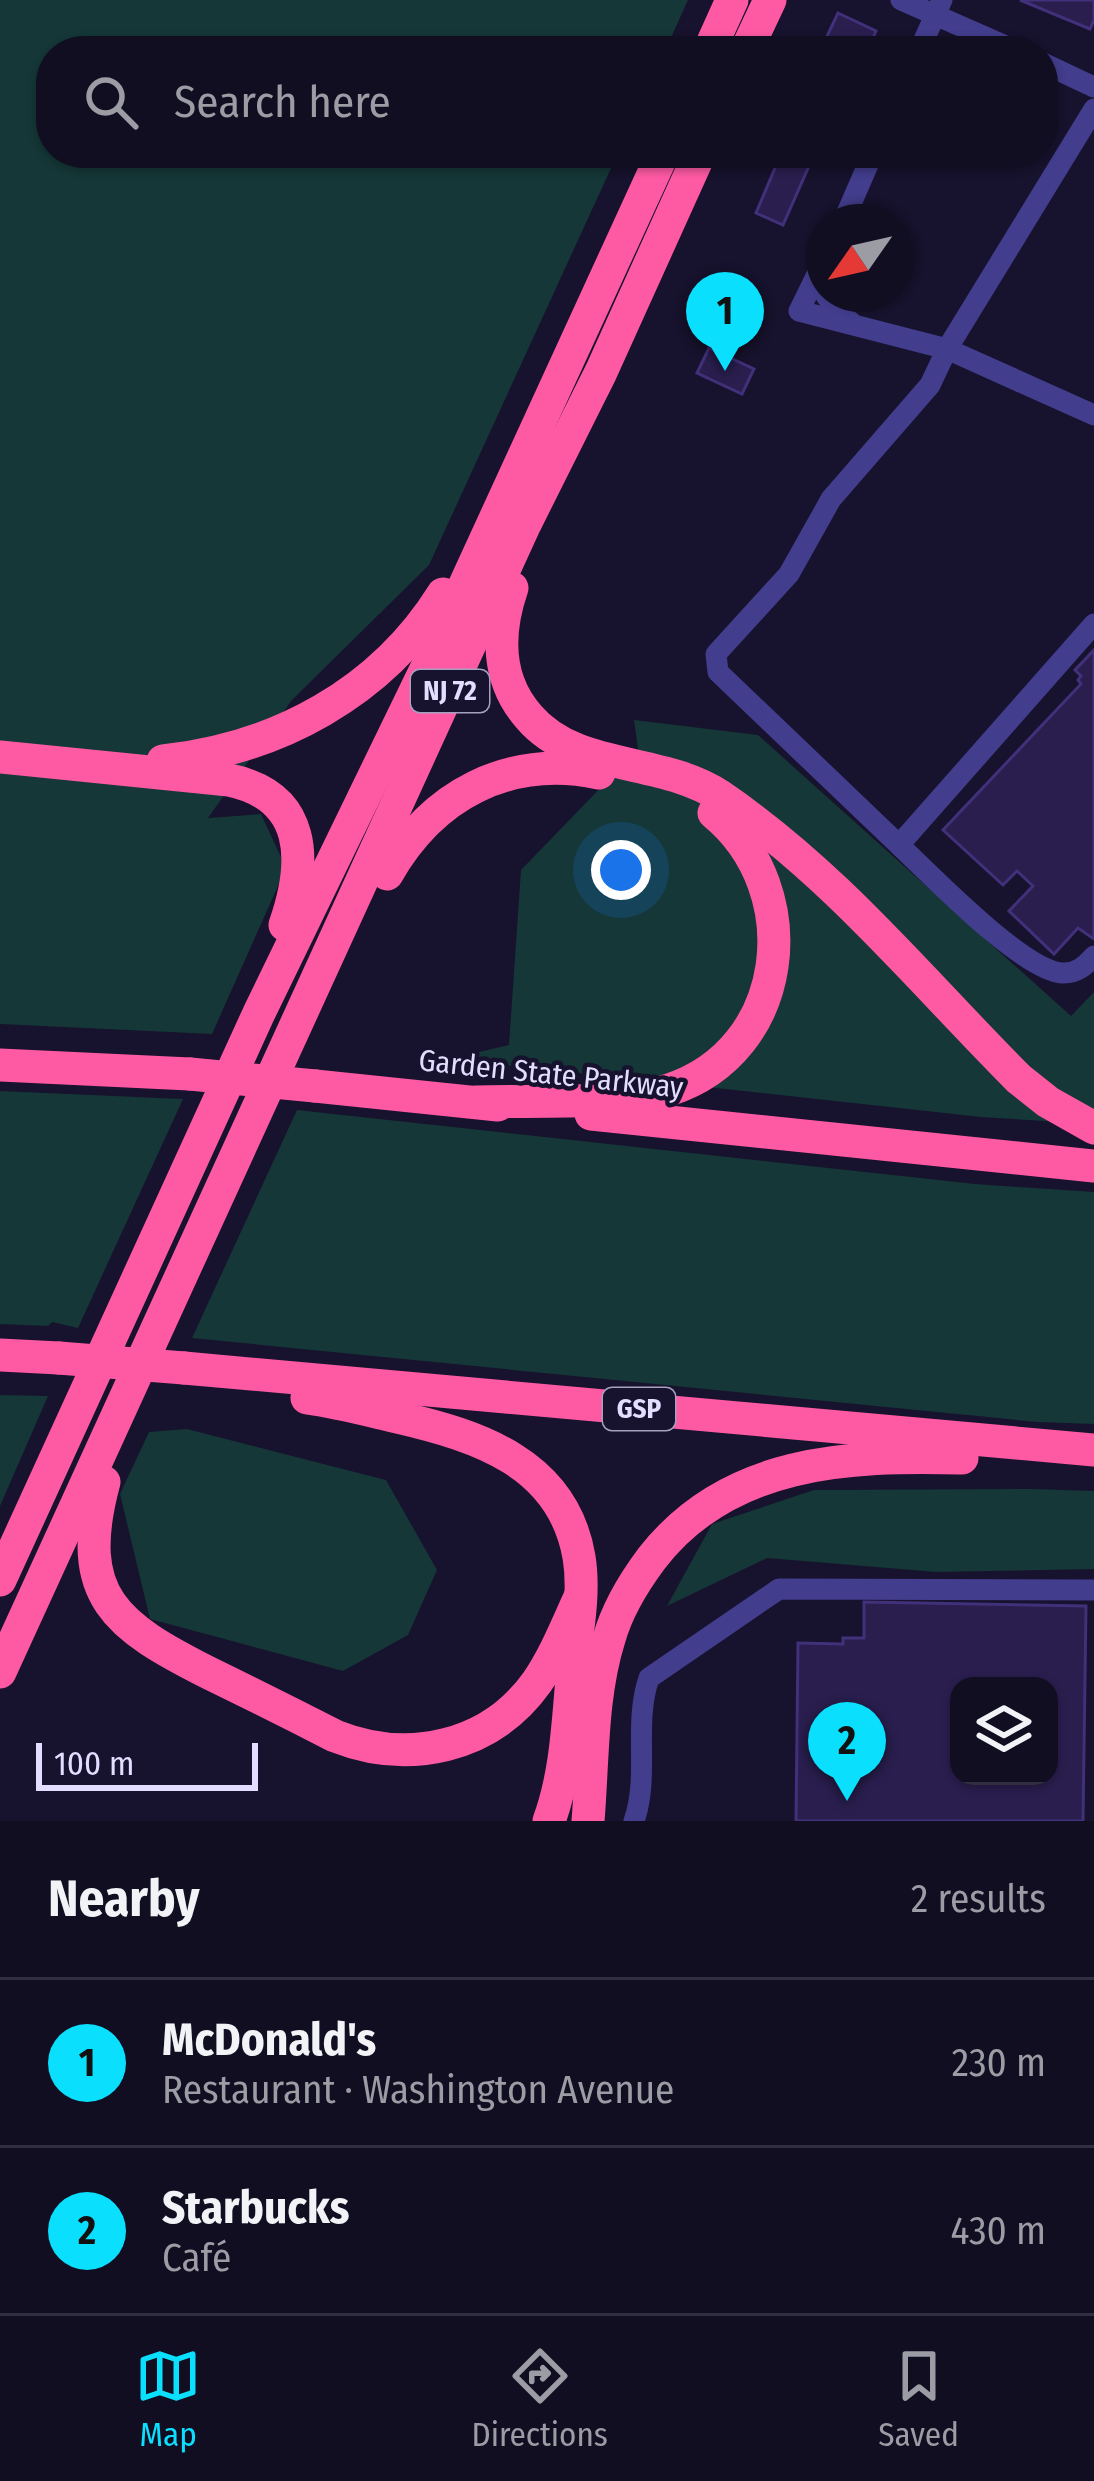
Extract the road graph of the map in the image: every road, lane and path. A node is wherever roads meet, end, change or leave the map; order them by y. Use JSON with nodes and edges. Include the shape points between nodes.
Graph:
{"nodes":[{"id":1,"x":732,"y":0,"type":"edge"},
{"id":2,"x":901,"y":0,"type":"edge"},
{"id":3,"x":770,"y":3,"type":"edge"},
{"id":4,"x":939,"y":8,"type":"edge"},
{"id":5,"x":716,"y":36,"type":"edge"},
{"id":6,"x":754,"y":36,"type":"edge"},
{"id":7,"x":926,"y":36,"type":"edge"},
{"id":8,"x":990,"y":36,"type":"edge"},
{"id":9,"x":1058,"y":70,"type":"edge"},
{"id":10,"x":1094,"y":87,"type":"edge"},
{"id":11,"x":1094,"y":109,"type":"edge"},
{"id":12,"x":655,"y":168,"type":"edge"},
{"id":13,"x":694,"y":168,"type":"edge"},
{"id":14,"x":866,"y":168,"type":"edge"},
{"id":15,"x":1058,"y":168,"type":"edge"},
{"id":16,"x":1058,"y":168,"type":"edge"},
{"id":17,"x":850,"y":204,"type":"edge"},
{"id":18,"x":807,"y":312,"type":"edge"},
{"id":19,"x":837,"y":312,"type":"edge"},
{"id":20,"x":857,"y":325,"type":"junction"},
{"id":21,"x":947,"y":349,"type":"junction"},
{"id":22,"x":1094,"y":416,"type":"edge"},
{"id":23,"x":567,"y":439,"type":"junction"},
{"id":24,"x":479,"y":554,"type":"junction"},
{"id":25,"x":1094,"y":624,"type":"edge"},
{"id":26,"x":0,"y":757,"type":"edge"},
{"id":27,"x":107,"y":766,"type":"junction"},
{"id":28,"x":899,"y":845,"type":"junction"},
{"id":29,"x":336,"y":944,"type":"junction"},
{"id":30,"x":1094,"y":956,"type":"edge"},
{"id":31,"x":259,"y":1013,"type":"junction"},
{"id":32,"x":7,"y":1063,"type":"edge"},
{"id":33,"x":476,"y":1102,"type":"junction"},
{"id":34,"x":1094,"y":1128,"type":"edge"},
{"id":35,"x":1094,"y":1166,"type":"edge"},
{"id":36,"x":0,"y":1355,"type":"edge"},
{"id":37,"x":184,"y":1368,"type":"junction"},
{"id":38,"x":128,"y":1394,"type":"junction"},
{"id":39,"x":1094,"y":1450,"type":"edge"},
{"id":40,"x":10,"y":1546,"type":"edge"},
{"id":41,"x":0,"y":1580,"type":"edge"},
{"id":42,"x":1094,"y":1590,"type":"edge"},
{"id":43,"x":580,"y":1597,"type":"junction"},
{"id":44,"x":0,"y":1672,"type":"edge"},
{"id":45,"x":593,"y":1755,"type":"junction"},
{"id":46,"x":549,"y":1821,"type":"edge"},
{"id":47,"x":577,"y":1821,"type":"edge"},
{"id":48,"x":588,"y":1821,"type":"edge"},
{"id":49,"x":634,"y":1821,"type":"edge"}],
"edges":[{"from":1,"to":5,"type":"highway"},
{"from":2,"to":4,"type":"street"},
{"from":3,"to":6,"type":"highway"},
{"from":4,"to":7,"type":"street"},
{"from":4,"to":8,"type":"street"},
{"from":9,"to":10,"type":"street"},
{"from":11,"to":15,"type":"street"},
{"from":12,"to":24,"type":"highway","number":"NJ 72"},
{"from":13,"to":23,"type":"highway","number":"NJ 72"},
{"from":14,"to":17,"type":"street"},
{"from":16,"to":21,"type":"street"},
{"from":18,"to":20,"type":"street"},
{"from":19,"to":20,"type":"street"},
{"from":20,"to":21,"type":"street"},
{"from":21,"to":22,"type":"street"},
{"from":21,"to":28,"type":"street","via":[[930,385],[831,499],[789,574],[716,653],[732,689]]},
{"from":23,"to":29,"type":"highway","number":"NJ 72"},
{"from":23,"to":34,"type":"highway","via":[[504,616],[502,657],[521,708],[563,745],[680,774],[722,797],[857,910],[1019,1079]]},
{"from":24,"to":27,"type":"highway","via":[[400,651],[317,714],[230,750]]},
{"from":24,"to":31,"type":"highway","number":"NJ 72"},
{"from":25,"to":28,"type":"street"},
{"from":26,"to":27,"type":"highway"},
{"from":27,"to":31,"type":"highway","via":[[238,782],[262,790],[287,816],[298,875]]},
{"from":28,"to":30,"type":"street","via":[[999,937],[1042,965],[1067,974]]},
{"from":29,"to":33,"type":"highway","via":[[421,825],[452,798],[505,774],[556,766],[642,782],[687,796],[734,831],[765,881],[776,938],[763,999],[733,1047],[695,1078],[652,1094]]},
{"from":29,"to":38,"type":"highway","number":"NJ 72"},
{"from":31,"to":40,"type":"highway","number":"NJ 72"},
{"from":32,"to":33,"type":"highway","name":"Garden State Parkway","bridge":true},
{"from":33,"to":35,"type":"highway","name":"Garden State Parkway"},
{"from":36,"to":37,"type":"highway","number":"GSP","bridge":true},
{"from":37,"to":39,"type":"highway","number":"GSP"},
{"from":37,"to":43,"type":"highway","via":[[245,1390],[454,1432],[513,1456],[545,1482],[565,1514]]},
{"from":38,"to":43,"type":"highway","via":[[94,1519],[105,1596],[146,1640],[335,1736],[416,1751],[488,1728],[540,1678]]},
{"from":38,"to":44,"type":"highway","number":"NJ 72"},
{"from":39,"to":45,"type":"highway","via":[[839,1460],[777,1472],[726,1494],[668,1540],[622,1606],[604,1658]]},
{"from":40,"to":41,"type":"highway","number":"NJ 72"},
{"from":42,"to":49,"type":"street","via":[[779,1589],[650,1678]]},
{"from":43,"to":46,"type":"highway","via":[[561,1781]]},
{"from":45,"to":47,"type":"highway"},
{"from":45,"to":48,"type":"highway"}]}
